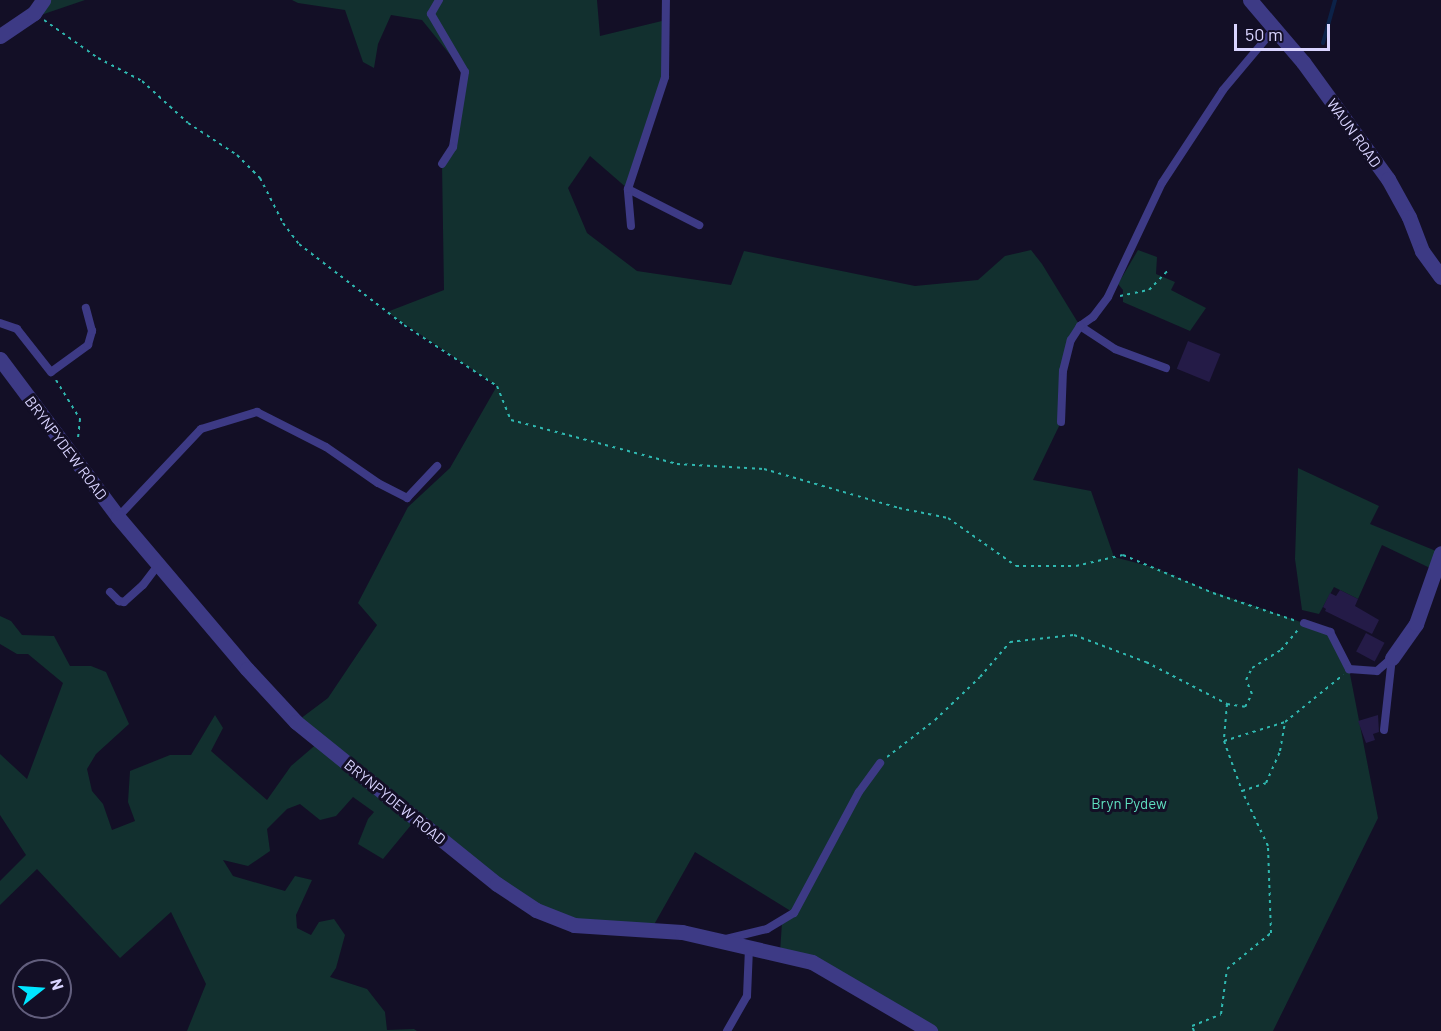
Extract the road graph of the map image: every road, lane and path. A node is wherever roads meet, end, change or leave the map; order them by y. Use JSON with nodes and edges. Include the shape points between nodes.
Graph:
{"nodes":[{"id":1,"x":43,"y":0,"type":"edge"},
{"id":2,"x":439,"y":0,"type":"edge"},
{"id":3,"x":666,"y":0,"type":"edge"},
{"id":4,"x":1250,"y":0,"type":"edge"},
{"id":5,"x":34,"y":13,"type":"junction"},
{"id":6,"x":1275,"y":28,"type":"junction"},
{"id":7,"x":0,"y":36,"type":"edge"},
{"id":8,"x":442,"y":164,"type":"dead end"},
{"id":9,"x":628,"y":189,"type":"junction"},
{"id":10,"x":699,"y":225,"type":"dead end"},
{"id":11,"x":631,"y":226,"type":"dead end"},
{"id":12,"x":1168,"y":270,"type":"dead end"},
{"id":13,"x":1441,"y":277,"type":"edge"},
{"id":14,"x":1108,"y":297,"type":"junction"},
{"id":15,"x":86,"y":308,"type":"dead end"},
{"id":16,"x":0,"y":323,"type":"edge"},
{"id":17,"x":1080,"y":326,"type":"junction"},
{"id":18,"x":0,"y":359,"type":"edge"},
{"id":19,"x":1166,"y":368,"type":"dead end"},
{"id":20,"x":51,"y":372,"type":"junction"},
{"id":21,"x":1061,"y":422,"type":"dead end"},
{"id":22,"x":81,"y":448,"type":"dead end"},
{"id":23,"x":437,"y":466,"type":"dead end"},
{"id":24,"x":118,"y":517,"type":"junction"},
{"id":25,"x":1441,"y":554,"type":"edge"},
{"id":26,"x":158,"y":565,"type":"junction"},
{"id":27,"x":110,"y":592,"type":"dead end"},
{"id":28,"x":1304,"y":623,"type":"junction"},
{"id":29,"x":1392,"y":658,"type":"junction"},
{"id":30,"x":1349,"y":669,"type":"junction"},
{"id":31,"x":1227,"y":704,"type":"junction"},
{"id":32,"x":1285,"y":722,"type":"junction"},
{"id":33,"x":1384,"y":730,"type":"dead end"},
{"id":34,"x":1224,"y":741,"type":"junction"},
{"id":35,"x":880,"y":763,"type":"joint"},
{"id":36,"x":1242,"y":791,"type":"junction"},
{"id":37,"x":718,"y":941,"type":"junction"},
{"id":38,"x":749,"y":949,"type":"junction"},
{"id":39,"x":727,"y":1031,"type":"edge"},
{"id":40,"x":930,"y":1031,"type":"edge"},
{"id":41,"x":1194,"y":1031,"type":"edge"}],
"edges":[{"from":1,"to":5,"type":"street"},
{"from":2,"to":8,"type":"lane","via":[[431,14],[465,72],[453,147]]},
{"from":3,"to":9,"type":"lane","via":[[665,77]]},
{"from":4,"to":6,"type":"street","name":"WAUN ROAD"},
{"from":5,"to":7,"type":"street"},
{"from":5,"to":28,"type":"path","via":[[98,58],[142,81],[188,123],[237,155],[260,178],[283,223],[299,244],[404,325],[497,386],[511,420],[677,464],[764,469],[948,518],[1016,566],[1076,566],[1123,555],[1213,593]]},
{"from":6,"to":13,"type":"street","name":"WAUN ROAD","via":[[1388,179],[1422,251]]},
{"from":6,"to":14,"type":"lane","via":[[1223,90],[1162,183]]},
{"from":9,"to":10,"type":"lane"},
{"from":9,"to":11,"type":"lane"},
{"from":12,"to":14,"type":"path","via":[[1149,290]]},
{"from":14,"to":17,"type":"lane","via":[[1093,317]]},
{"from":15,"to":20,"type":"lane","via":[[92,331],[88,345]]},
{"from":16,"to":20,"type":"lane","via":[[18,329]]},
{"from":17,"to":19,"type":"lane","via":[[1115,349]]},
{"from":17,"to":21,"type":"lane","via":[[1071,340],[1064,371]]},
{"from":18,"to":24,"type":"street","name":"BRYNPYDEW ROAD"},
{"from":20,"to":22,"type":"path","via":[[78,413],[77,438]]},
{"from":23,"to":24,"type":"lane","via":[[407,498],[326,447],[257,412],[201,429]]},
{"from":24,"to":26,"type":"street","name":"BRYNPYDEW ROAD"},
{"from":25,"to":29,"type":"street","via":[[1416,624]]},
{"from":26,"to":27,"type":"lane","via":[[124,602]]},
{"from":26,"to":37,"type":"street","name":"BRYNPYDEW ROAD","via":[[296,722],[497,884],[536,910],[574,925],[682,932]]},
{"from":28,"to":30,"type":"lane","via":[[1330,632]]},
{"from":28,"to":31,"type":"path","via":[[1281,650],[1252,668],[1246,680],[1252,694],[1245,707]]},
{"from":29,"to":30,"type":"lane","via":[[1377,671]]},
{"from":29,"to":33,"type":"lane"},
{"from":30,"to":32,"type":"path"},
{"from":31,"to":34,"type":"path"},
{"from":31,"to":35,"type":"path","via":[[1146,662],[1074,635],[1010,642],[935,720]]},
{"from":32,"to":34,"type":"path"},
{"from":32,"to":36,"type":"path","via":[[1280,751],[1266,783]]},
{"from":34,"to":36,"type":"path"},
{"from":35,"to":37,"type":"lane","via":[[859,792],[794,913],[767,929]]},
{"from":36,"to":41,"type":"path","via":[[1268,846],[1271,933],[1227,969],[1221,1014],[1192,1026]]},
{"from":37,"to":38,"type":"street","name":"BRYNPYDEW ROAD"},
{"from":38,"to":39,"type":"lane","via":[[747,996]]},
{"from":38,"to":40,"type":"street","name":"BRYNPYDEW ROAD","via":[[812,962]]}]}
